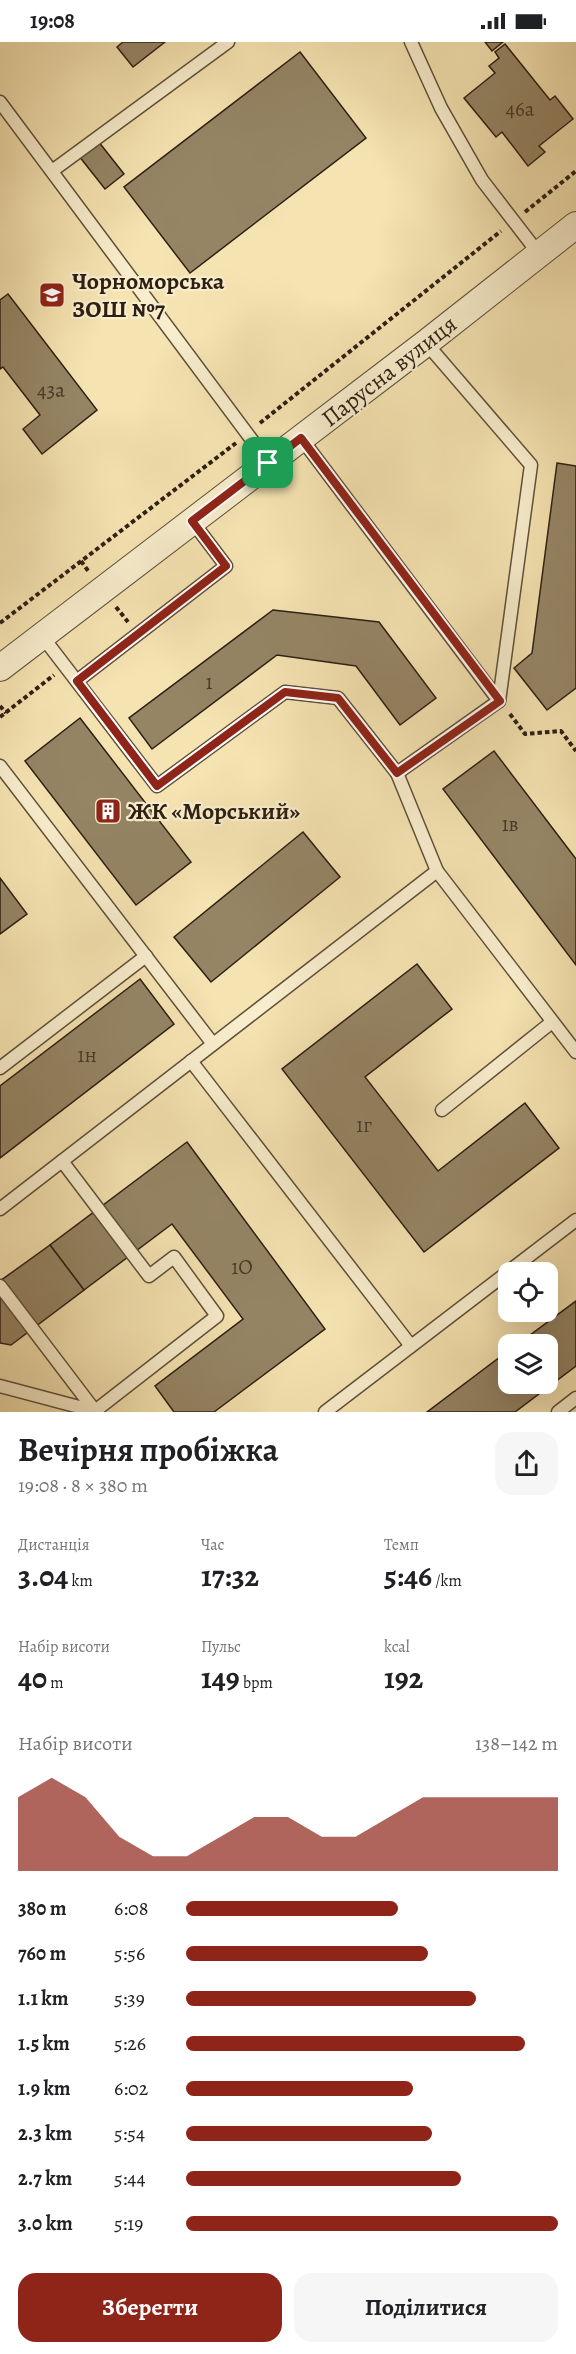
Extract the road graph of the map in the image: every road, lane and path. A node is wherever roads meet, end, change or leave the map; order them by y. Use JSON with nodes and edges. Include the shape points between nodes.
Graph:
{"nodes":[{"id":1,"x":228,"y":42,"type":"edge"},
{"id":2,"x":411,"y":42,"type":"edge"},
{"id":3,"x":0,"y":102,"type":"edge"},
{"id":4,"x":52,"y":171,"type":"junction"},
{"id":5,"x":576,"y":171,"type":"edge"},
{"id":6,"x":513,"y":221,"type":"junction"},
{"id":7,"x":576,"y":225,"type":"edge"},
{"id":8,"x":539,"y":254,"type":"junction"},
{"id":9,"x":426,"y":343,"type":"junction"},
{"id":10,"x":247,"y":434,"type":"junction"},
{"id":11,"x":301,"y":438,"type":"junction"},
{"id":12,"x":268,"y":463,"type":"junction"},
{"id":13,"x":192,"y":521,"type":"junction"},
{"id":14,"x":0,"y":623,"type":"edge"},
{"id":15,"x":42,"y":636,"type":"junction"},
{"id":16,"x":65,"y":667,"type":"junction"},
{"id":17,"x":0,"y":668,"type":"edge"},
{"id":18,"x":77,"y":681,"type":"junction"},
{"id":19,"x":500,"y":701,"type":"junction"},
{"id":20,"x":0,"y":706,"type":"edge"},
{"id":21,"x":6,"y":713,"type":"junction"},
{"id":22,"x":0,"y":717,"type":"edge"},
{"id":23,"x":576,"y":751,"type":"edge"},
{"id":24,"x":0,"y":766,"type":"edge"},
{"id":25,"x":397,"y":773,"type":"junction"},
{"id":26,"x":436,"y":871,"type":"junction"},
{"id":27,"x":146,"y":956,"type":"junction"},
{"id":28,"x":552,"y":1022,"type":"junction"},
{"id":29,"x":213,"y":1044,"type":"junction"},
{"id":30,"x":576,"y":1052,"type":"edge"},
{"id":31,"x":191,"y":1061,"type":"junction"},
{"id":32,"x":0,"y":1068,"type":"edge"},
{"id":33,"x":442,"y":1110,"type":"dead end"},
{"id":34,"x":62,"y":1161,"type":"junction"},
{"id":35,"x":0,"y":1209,"type":"edge"},
{"id":36,"x":576,"y":1220,"type":"edge"},
{"id":37,"x":0,"y":1286,"type":"edge"},
{"id":38,"x":411,"y":1346,"type":"junction"},
{"id":39,"x":0,"y":1386,"type":"edge"},
{"id":40,"x":576,"y":1398,"type":"edge"},
{"id":41,"x":97,"y":1411,"type":"edge"},
{"id":42,"x":325,"y":1412,"type":"edge"},
{"id":43,"x":558,"y":1412,"type":"edge"}],
"edges":[{"from":1,"to":4,"type":"lane"},
{"from":2,"to":6,"type":"lane","via":[[441,108],[482,180]]},
{"from":3,"to":4,"type":"lane"},
{"from":4,"to":10,"type":"lane"},
{"from":5,"to":6,"type":"path"},
{"from":6,"to":8,"type":"lane"},
{"from":6,"to":10,"type":"path"},
{"from":7,"to":8,"type":"street","name":"Парусна вулиця"},
{"from":8,"to":9,"type":"street","name":"Парусна вулиця"},
{"from":9,"to":11,"type":"street","name":"Парусна вулиця"},
{"from":9,"to":19,"type":"lane","via":[[531,465]]},
{"from":10,"to":12,"type":"lane"},
{"from":10,"to":14,"type":"path"},
{"from":11,"to":12,"type":"street","name":"Парусна вулиця"},
{"from":11,"to":19,"type":"lane"},
{"from":12,"to":13,"type":"street","name":"Парусна вулиця"},
{"from":13,"to":15,"type":"street","name":"Парусна вулиця"},
{"from":13,"to":18,"type":"lane","via":[[226,566]]},
{"from":15,"to":16,"type":"lane"},
{"from":15,"to":17,"type":"street","name":"Парусна вулиця"},
{"from":16,"to":18,"type":"lane"},
{"from":16,"to":21,"type":"path"},
{"from":18,"to":25,"type":"lane","via":[[157,786],[285,692],[338,698]]},
{"from":19,"to":23,"type":"path","via":[[525,734],[561,731]]},
{"from":19,"to":25,"type":"lane"},
{"from":20,"to":21,"type":"path"},
{"from":21,"to":22,"type":"path"},
{"from":24,"to":27,"type":"lane"},
{"from":25,"to":26,"type":"lane"},
{"from":26,"to":28,"type":"lane"},
{"from":26,"to":29,"type":"lane"},
{"from":27,"to":29,"type":"lane"},
{"from":27,"to":32,"type":"lane"},
{"from":28,"to":30,"type":"lane"},
{"from":28,"to":33,"type":"lane"},
{"from":29,"to":31,"type":"lane"},
{"from":31,"to":34,"type":"lane"},
{"from":31,"to":38,"type":"lane"},
{"from":34,"to":35,"type":"lane"},
{"from":34,"to":41,"type":"lane","via":[[149,1276],[174,1257],[217,1316]]},
{"from":36,"to":38,"type":"lane"},
{"from":37,"to":41,"type":"lane"},
{"from":38,"to":42,"type":"lane"},
{"from":39,"to":41,"type":"lane"},
{"from":40,"to":43,"type":"lane"}]}
